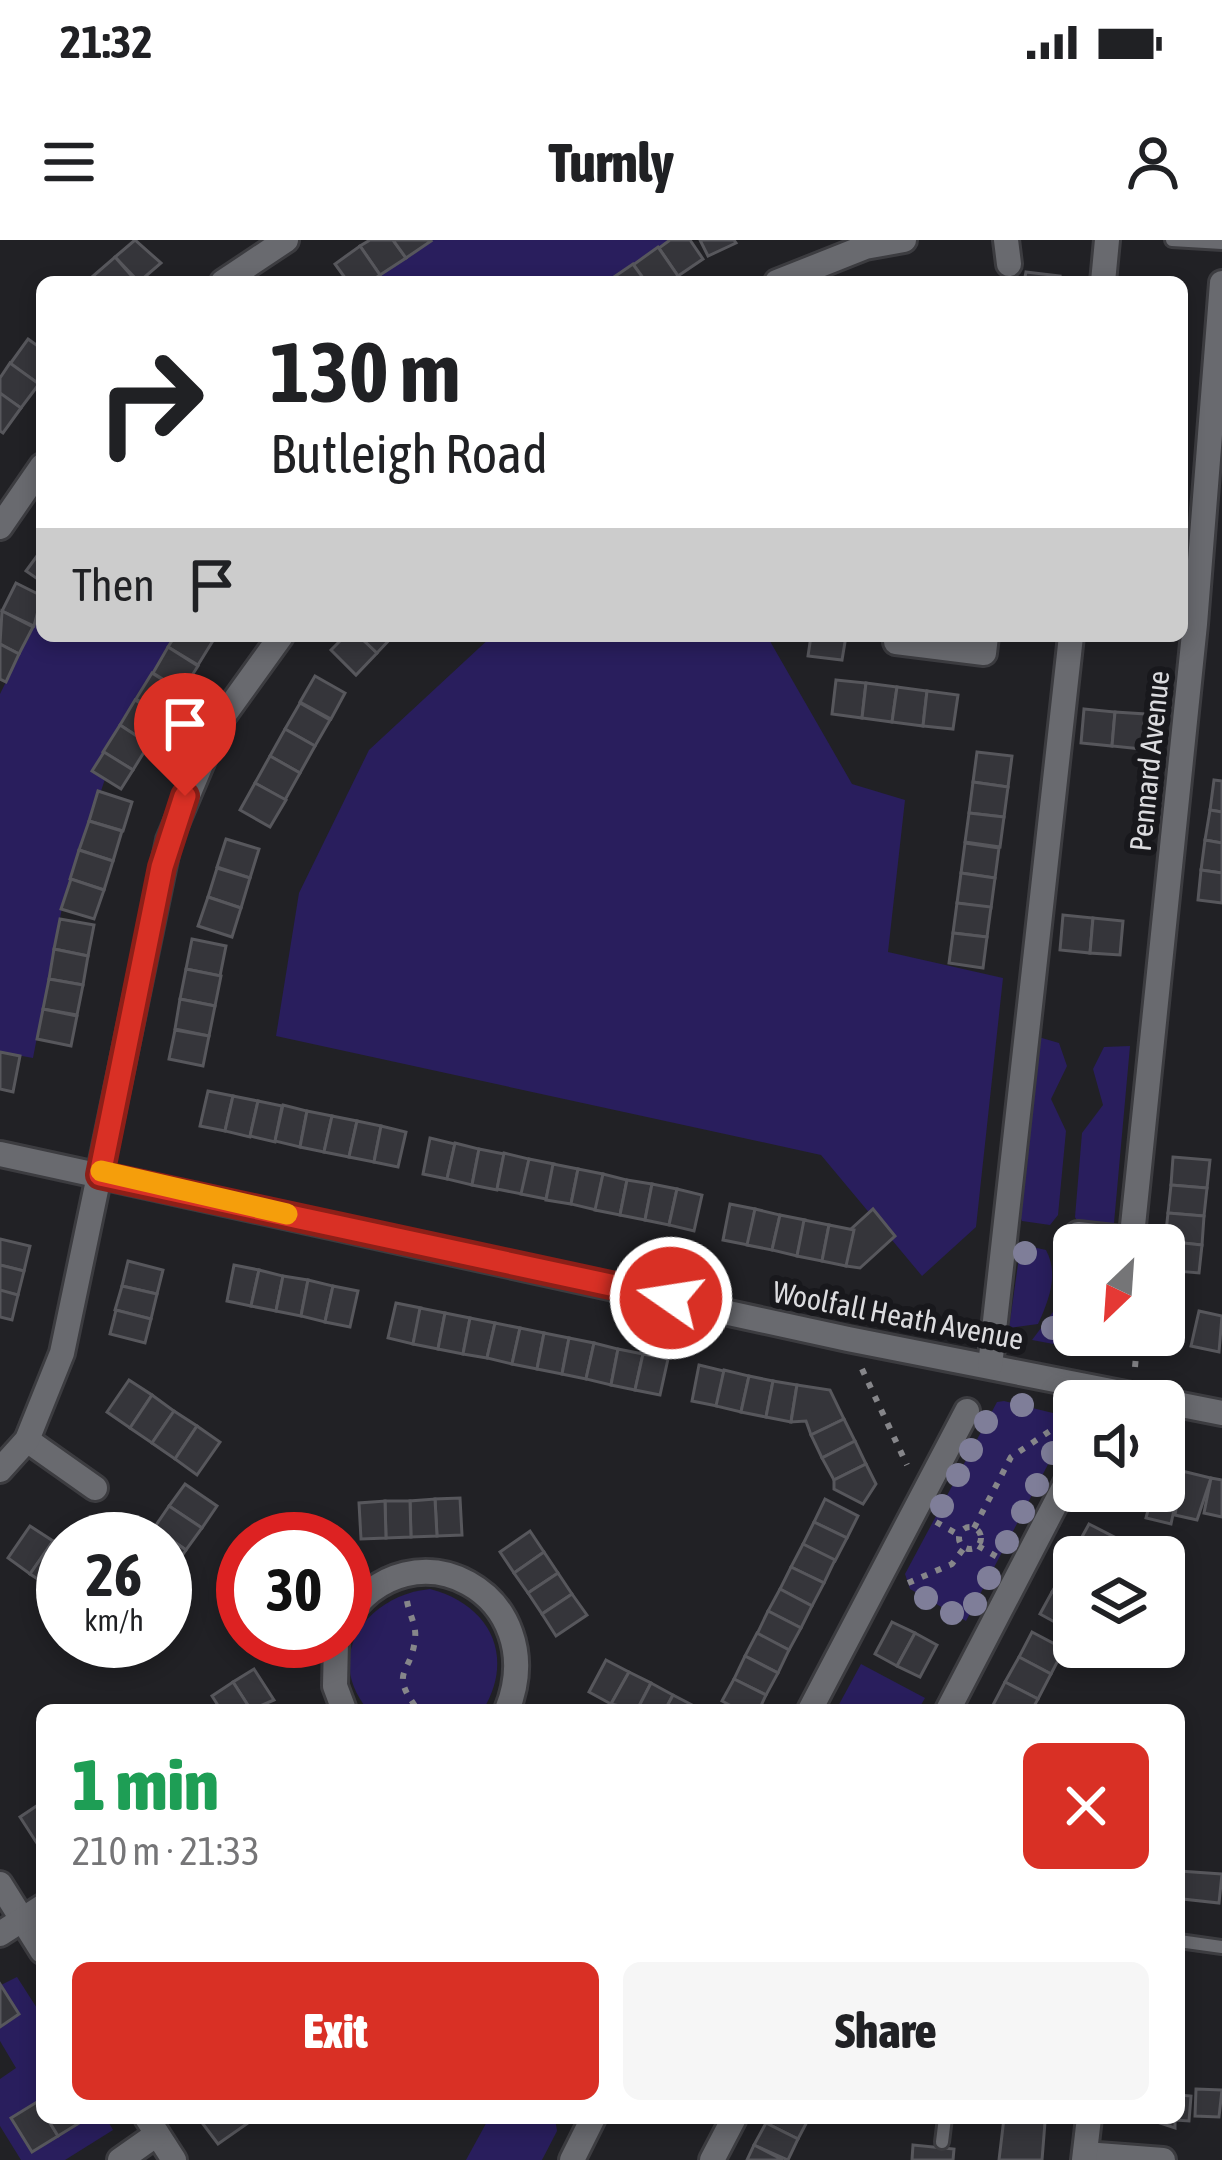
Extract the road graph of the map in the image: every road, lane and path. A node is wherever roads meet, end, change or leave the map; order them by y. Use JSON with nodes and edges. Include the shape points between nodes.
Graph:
{"nodes":[{"id":1,"x":286,"y":240,"type":"edge"},
{"id":2,"x":904,"y":240,"type":"edge"},
{"id":3,"x":1106,"y":240,"type":"edge"},
{"id":4,"x":1172,"y":240,"type":"edge"},
{"id":5,"x":1222,"y":243,"type":"edge"},
{"id":6,"x":232,"y":276,"type":"edge"},
{"id":7,"x":792,"y":276,"type":"edge"},
{"id":8,"x":1103,"y":276,"type":"edge"},
{"id":9,"x":1222,"y":283,"type":"edge"},
{"id":10,"x":36,"y":475,"type":"edge"},
{"id":11,"x":0,"y":527,"type":"edge"},
{"id":12,"x":1188,"y":624,"type":"edge"},
{"id":13,"x":277,"y":642,"type":"edge"},
{"id":14,"x":896,"y":642,"type":"edge"},
{"id":15,"x":985,"y":642,"type":"edge"},
{"id":16,"x":1070,"y":642,"type":"edge"},
{"id":17,"x":1186,"y":642,"type":"edge"},
{"id":18,"x":0,"y":1154,"type":"edge"},
{"id":19,"x":100,"y":1175,"type":"junction"},
{"id":20,"x":1133,"y":1224,"type":"edge"},
{"id":21,"x":848,"y":1339,"type":"junction"},
{"id":22,"x":990,"y":1366,"type":"junction"},
{"id":23,"x":1053,"y":1381,"type":"edge"},
{"id":24,"x":1185,"y":1405,"type":"edge"},
{"id":25,"x":967,"y":1411,"type":"dead end"},
{"id":26,"x":1222,"y":1413,"type":"edge"},
{"id":27,"x":1053,"y":1429,"type":"edge"},
{"id":28,"x":27,"y":1440,"type":"junction"},
{"id":29,"x":0,"y":1469,"type":"edge"},
{"id":30,"x":95,"y":1488,"type":"dead end"},
{"id":31,"x":921,"y":1496,"type":"junction"},
{"id":32,"x":1053,"y":1508,"type":"edge"},
{"id":33,"x":934,"y":1521,"type":"dead end"},
{"id":34,"x":974,"y":1528,"type":"junction"},
{"id":35,"x":959,"y":1535,"type":"junction"},
{"id":36,"x":978,"y":1546,"type":"junction"},
{"id":37,"x":964,"y":1548,"type":"junction"},
{"id":38,"x":999,"y":1558,"type":"dead end"},
{"id":39,"x":908,"y":1583,"type":"dead end"},
{"id":40,"x":372,"y":1591,"type":"edge"},
{"id":41,"x":406,"y":1591,"type":"dead end"},
{"id":42,"x":335,"y":1668,"type":"edge"},
{"id":43,"x":342,"y":1704,"type":"edge"},
{"id":44,"x":413,"y":1704,"type":"edge"},
{"id":45,"x":511,"y":1704,"type":"edge"},
{"id":46,"x":813,"y":1704,"type":"edge"},
{"id":47,"x":951,"y":1704,"type":"edge"},
{"id":48,"x":0,"y":1885,"type":"edge"},
{"id":49,"x":32,"y":1913,"type":"edge"},
{"id":50,"x":0,"y":1934,"type":"edge"},
{"id":51,"x":1185,"y":1942,"type":"edge"},
{"id":52,"x":1222,"y":1947,"type":"edge"},
{"id":53,"x":590,"y":2124,"type":"edge"},
{"id":54,"x":731,"y":2124,"type":"edge"},
{"id":55,"x":944,"y":2124,"type":"edge"},
{"id":56,"x":1088,"y":2124,"type":"edge"},
{"id":57,"x":152,"y":2126,"type":"edge"},
{"id":58,"x":942,"y":2142,"type":"dead end"},
{"id":59,"x":1085,"y":2157,"type":"edge"},
{"id":60,"x":120,"y":2160,"type":"edge"},
{"id":61,"x":174,"y":2160,"type":"edge"},
{"id":62,"x":572,"y":2160,"type":"edge"},
{"id":63,"x":712,"y":2160,"type":"edge"},
{"id":64,"x":1163,"y":2160,"type":"edge"}],
"edges":[{"from":1,"to":6,"type":"street"},
{"from":2,"to":7,"type":"street"},
{"from":3,"to":8,"type":"street"},
{"from":4,"to":5,"type":"lane"},
{"from":9,"to":12,"type":"street","name":"Pennard Avenue"},
{"from":10,"to":11,"type":"street"},
{"from":13,"to":19,"type":"street","via":[[219,722],[169,840]]},
{"from":14,"to":15,"type":"street","via":[[984,653]]},
{"from":16,"to":22,"type":"street"},
{"from":17,"to":20,"type":"street","name":"Pennard Avenue"},
{"from":18,"to":19,"type":"street","name":"Woolfall Heath Avenue"},
{"from":19,"to":21,"type":"street","name":"Woolfall Heath Avenue"},
{"from":19,"to":28,"type":"street","via":[[62,1353]]},
{"from":21,"to":22,"type":"street","name":"Woolfall Heath Avenue"},
{"from":21,"to":31,"type":"path"},
{"from":22,"to":23,"type":"street","name":"Woolfall Heath Avenue"},
{"from":24,"to":26,"type":"street","name":"Woolfall Heath Avenue"},
{"from":25,"to":31,"type":"street"},
{"from":27,"to":34,"type":"path","via":[[1011,1457]]},
{"from":28,"to":29,"type":"street"},
{"from":28,"to":30,"type":"street"},
{"from":31,"to":46,"type":"street"},
{"from":32,"to":47,"type":"street"},
{"from":33,"to":35,"type":"path"},
{"from":34,"to":35,"type":"path"},
{"from":34,"to":36,"type":"path"},
{"from":35,"to":37,"type":"path"},
{"from":36,"to":37,"type":"path"},
{"from":36,"to":38,"type":"path"},
{"from":37,"to":39,"type":"path","via":[[952,1564]]},
{"from":40,"to":45,"type":"street","via":[[408,1573],[437,1572],[491,1598],[518,1651]]},
{"from":41,"to":44,"type":"path","via":[[415,1642],[400,1672]]},
{"from":42,"to":43,"type":"street"},
{"from":48,"to":49,"type":"street"},
{"from":49,"to":50,"type":"street"},
{"from":51,"to":52,"type":"lane"},
{"from":53,"to":62,"type":"street"},
{"from":54,"to":63,"type":"street"},
{"from":55,"to":58,"type":"lane"},
{"from":56,"to":59,"type":"street"},
{"from":57,"to":60,"type":"street"},
{"from":57,"to":61,"type":"street"},
{"from":59,"to":64,"type":"street"}]}
